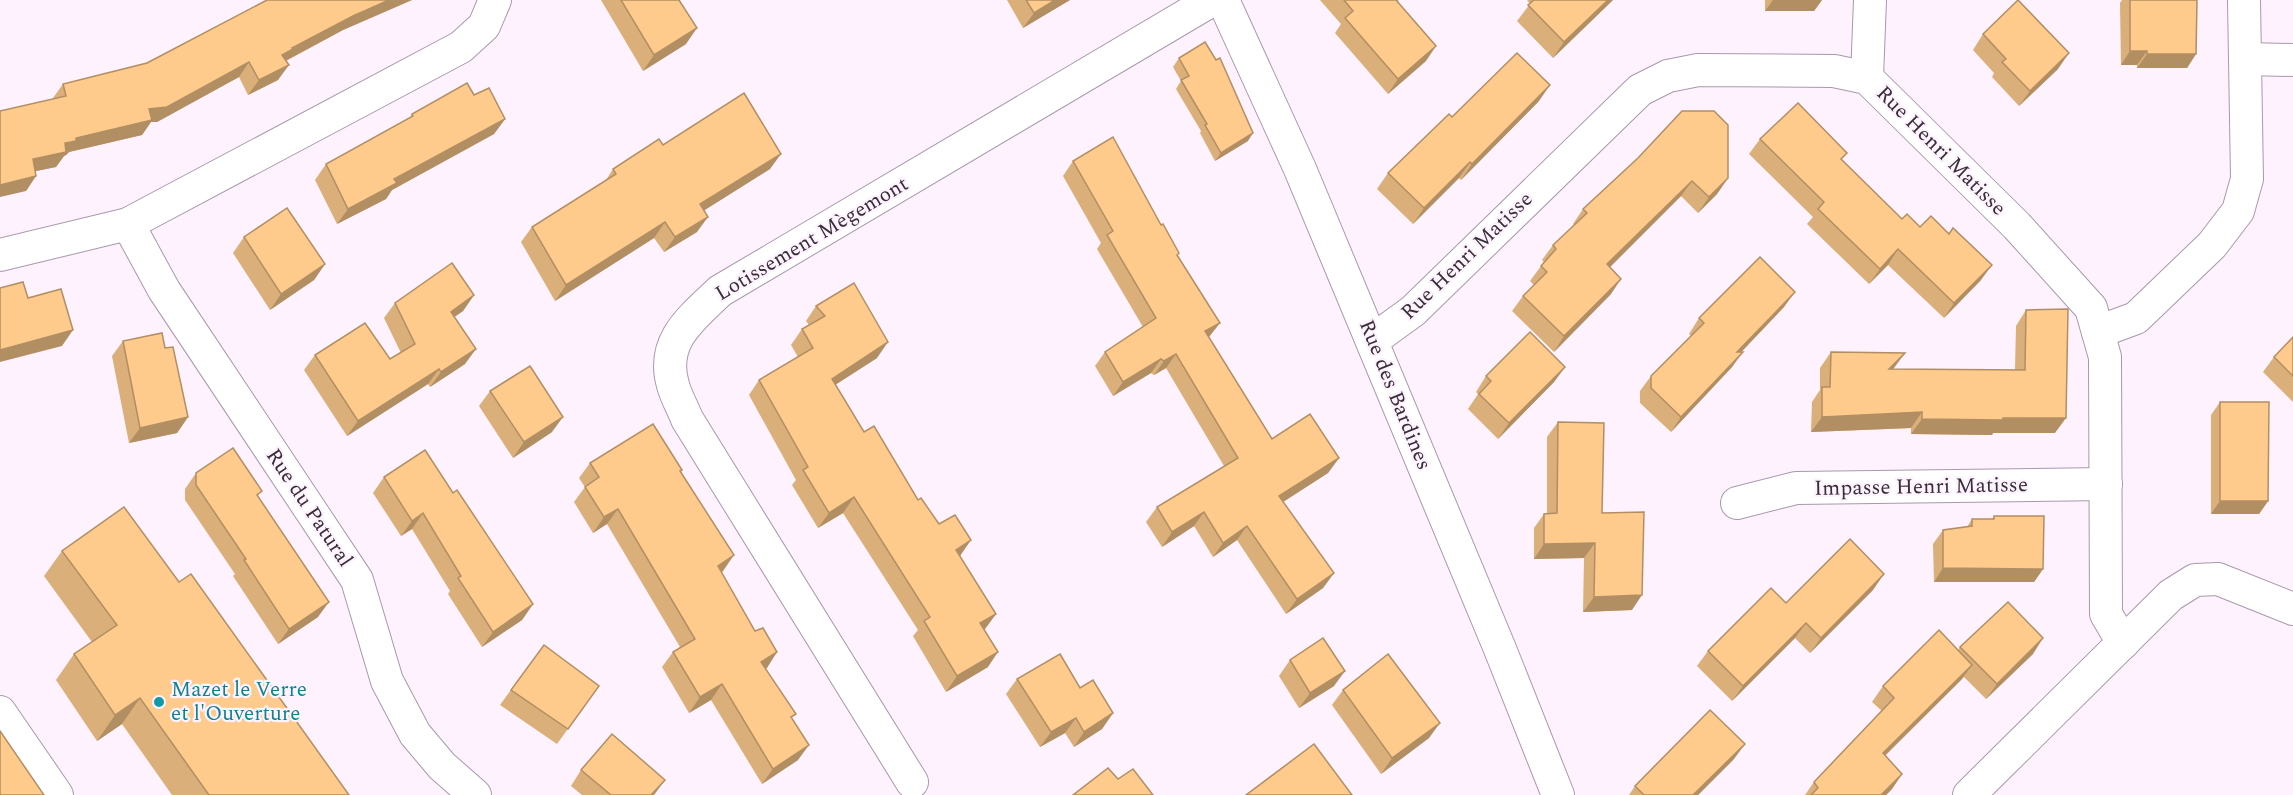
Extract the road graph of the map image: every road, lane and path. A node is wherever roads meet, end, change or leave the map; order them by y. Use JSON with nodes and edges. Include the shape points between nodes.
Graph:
{"nodes":[{"id":1,"x":495,"y":0,"type":"edge"},
{"id":2,"x":1212,"y":0,"type":"edge"},
{"id":3,"x":1223,"y":0,"type":"edge"},
{"id":4,"x":1870,"y":0,"type":"edge"},
{"id":5,"x":2244,"y":0,"type":"edge"},
{"id":6,"x":2245,"y":59,"type":"junction"},
{"id":7,"x":2293,"y":60,"type":"edge"},
{"id":8,"x":1868,"y":78,"type":"junction"},
{"id":9,"x":128,"y":224,"type":"junction"},
{"id":10,"x":0,"y":255,"type":"edge"},
{"id":11,"x":2098,"y":332,"type":"junction"},
{"id":12,"x":1372,"y":340,"type":"junction"},
{"id":13,"x":2106,"y":484,"type":"junction"},
{"id":14,"x":1737,"y":503,"type":"dead end"},
{"id":15,"x":2293,"y":609,"type":"edge"},
{"id":16,"x":2122,"y":643,"type":"junction"},
{"id":17,"x":0,"y":712,"type":"edge"},
{"id":18,"x":912,"y":782,"type":"dead end"},
{"id":19,"x":57,"y":795,"type":"edge"},
{"id":20,"x":475,"y":795,"type":"edge"},
{"id":21,"x":1558,"y":795,"type":"edge"},
{"id":22,"x":1969,"y":795,"type":"edge"}],
"edges":[{"from":1,"to":9,"type":"street","via":[[484,26],[461,47]]},
{"from":2,"to":18,"type":"street","name":"Lotissement Mègemont","via":[[720,291],[683,327],[670,355],[672,384],[687,419]]},
{"from":3,"to":12,"type":"street","name":"Rue des Bardines"},
{"from":4,"to":8,"type":"street"},
{"from":5,"to":6,"type":"street"},
{"from":6,"to":7,"type":"street"},
{"from":6,"to":11,"type":"street","via":[[2247,179],[2238,212],[2212,245],[2136,318]]},
{"from":8,"to":11,"type":"street","name":"Rue Henri Matisse","via":[[2017,226],[2091,308]]},
{"from":8,"to":12,"type":"street","name":"Rue Henri Matisse","via":[[1834,71],[1698,70],[1668,76],[1640,90],[1413,311]]},
{"from":9,"to":10,"type":"street"},
{"from":9,"to":20,"type":"street","name":"Rue du Patural","via":[[164,290],[357,580],[387,681],[415,734],[442,766]]},
{"from":11,"to":13,"type":"street","name":"Rue Henri Matisse","via":[[2105,357]]},
{"from":12,"to":21,"type":"street","name":"Rue des Bardines"},
{"from":13,"to":14,"type":"street","name":"Impasse Henri Matisse","via":[[1796,488]]},
{"from":13,"to":16,"type":"street","name":"Rue Henri Matisse","via":[[2106,614]]},
{"from":15,"to":16,"type":"street","via":[[2218,579],[2195,580],[2171,595]]},
{"from":16,"to":22,"type":"street"},
{"from":17,"to":19,"type":"street"}]}
